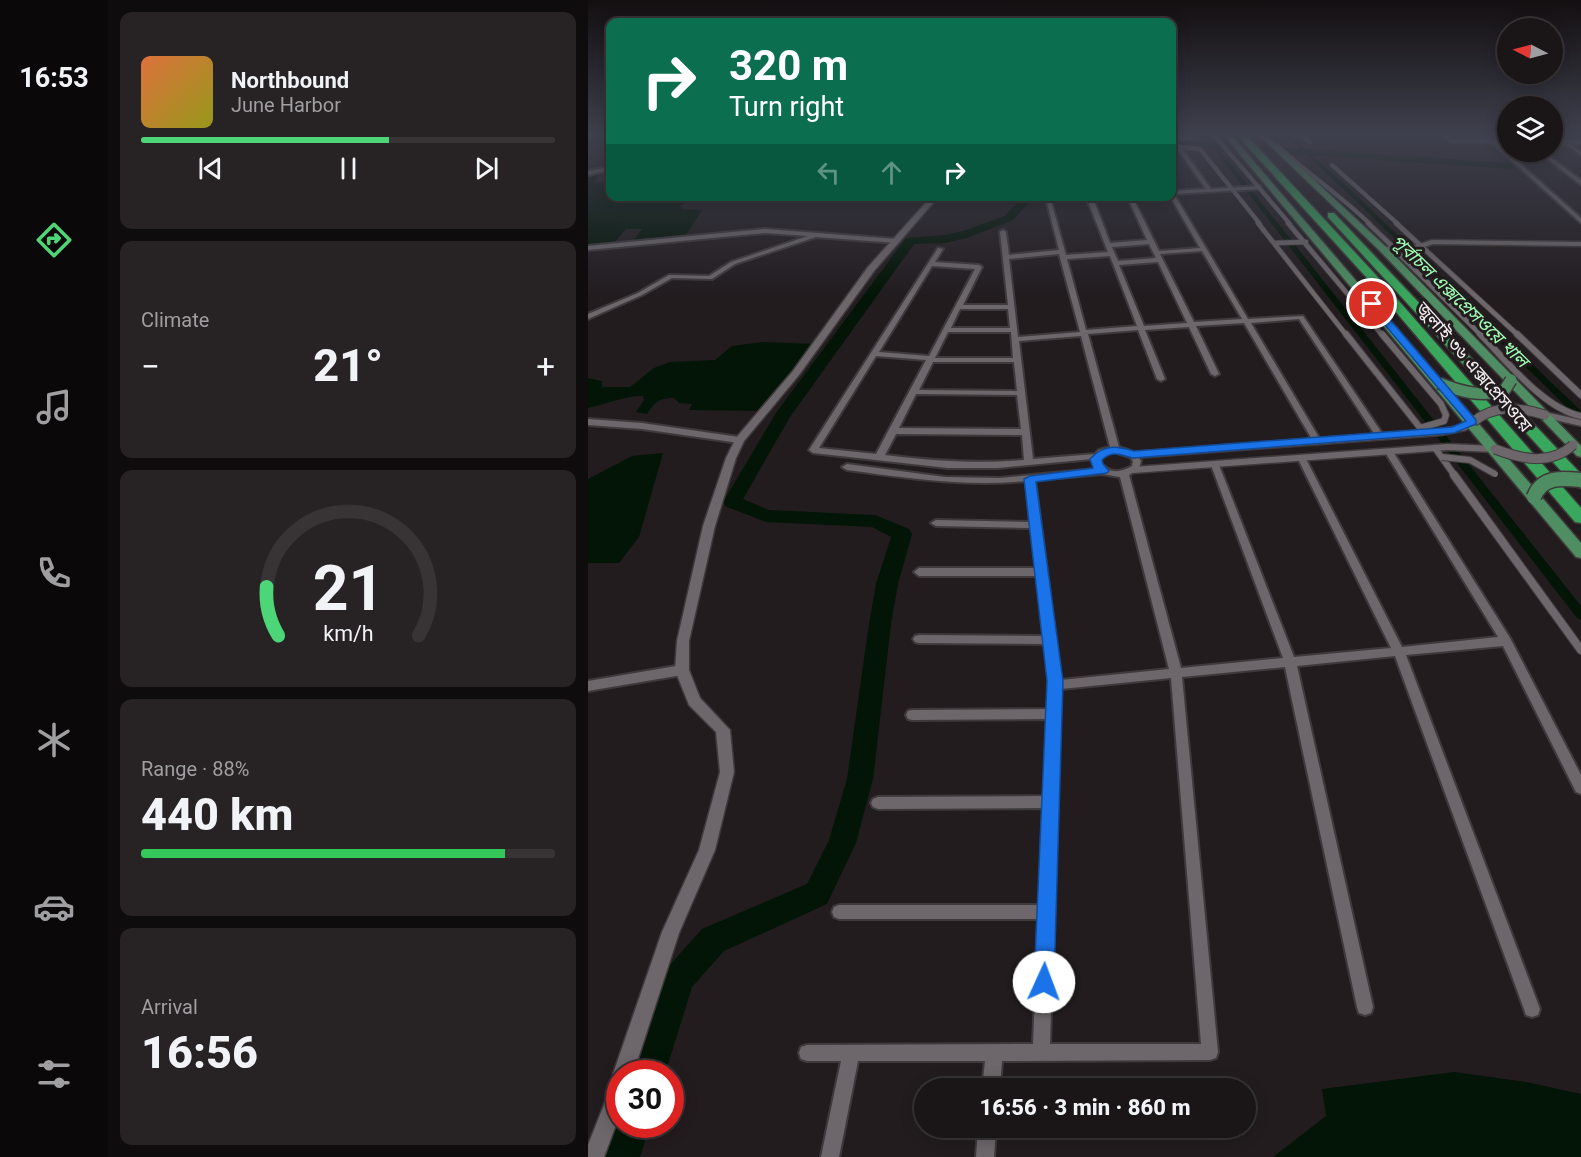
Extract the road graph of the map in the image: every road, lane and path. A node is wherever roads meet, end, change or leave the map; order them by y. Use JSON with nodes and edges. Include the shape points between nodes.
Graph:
{"nodes":[{"id":1,"x":1232,"y":189,"type":"joint"},
{"id":2,"x":1260,"y":189,"type":"edge"},
{"id":3,"x":1274,"y":189,"type":"edge"},
{"id":4,"x":1303,"y":189,"type":"edge"},
{"id":5,"x":1307,"y":189,"type":"edge"},
{"id":6,"x":1316,"y":189,"type":"edge"},
{"id":7,"x":1358,"y":189,"type":"edge"},
{"id":8,"x":1545,"y":189,"type":"edge"},
{"id":9,"x":1209,"y":190,"type":"joint"},
{"id":10,"x":1176,"y":194,"type":"edge"},
{"id":11,"x":932,"y":201,"type":"edge"},
{"id":12,"x":1048,"y":201,"type":"edge"},
{"id":13,"x":1090,"y":201,"type":"edge"},
{"id":14,"x":1131,"y":201,"type":"edge"},
{"id":15,"x":1176,"y":201,"type":"edge"},
{"id":16,"x":1581,"y":221,"type":"edge"},
{"id":17,"x":1003,"y":232,"type":"dead end"},
{"id":18,"x":814,"y":236,"type":"junction"},
{"id":19,"x":897,"y":241,"type":"junction"},
{"id":20,"x":1151,"y":242,"type":"junction"},
{"id":21,"x":1306,"y":242,"type":"junction"},
{"id":22,"x":1275,"y":243,"type":"junction"},
{"id":23,"x":1581,"y":244,"type":"edge"},
{"id":24,"x":1108,"y":245,"type":"junction"},
{"id":25,"x":1420,"y":246,"type":"junction"},
{"id":26,"x":588,"y":248,"type":"edge"},
{"id":27,"x":940,"y":249,"type":"dead end"},
{"id":28,"x":1204,"y":249,"type":"junction"},
{"id":29,"x":1391,"y":249,"type":"junction"},
{"id":30,"x":1112,"y":254,"type":"junction"},
{"id":31,"x":1063,"y":255,"type":"junction"},
{"id":32,"x":1006,"y":257,"type":"junction"},
{"id":33,"x":1158,"y":257,"type":"junction"},
{"id":34,"x":1115,"y":262,"type":"junction"},
{"id":35,"x":930,"y":264,"type":"junction"},
{"id":36,"x":958,"y":307,"type":"junction"},
{"id":37,"x":1012,"y":307,"type":"junction"},
{"id":38,"x":588,"y":317,"type":"edge"},
{"id":39,"x":1246,"y":320,"type":"junction"},
{"id":40,"x":1191,"y":325,"type":"junction"},
{"id":41,"x":1141,"y":328,"type":"junction"},
{"id":42,"x":946,"y":330,"type":"junction"},
{"id":43,"x":1084,"y":333,"type":"junction"},
{"id":44,"x":1015,"y":334,"type":"junction"},
{"id":45,"x":873,"y":354,"type":"junction"},
{"id":46,"x":931,"y":359,"type":"junction"},
{"id":47,"x":1017,"y":360,"type":"junction"},
{"id":48,"x":1215,"y":374,"type":"dead end"},
{"id":49,"x":1161,"y":379,"type":"dead end"},
{"id":50,"x":1511,"y":380,"type":"junction"},
{"id":51,"x":1439,"y":383,"type":"junction"},
{"id":52,"x":913,"y":392,"type":"junction"},
{"id":53,"x":1021,"y":393,"type":"junction"},
{"id":54,"x":1581,"y":395,"type":"edge"},
{"id":55,"x":1545,"y":415,"type":"junction"},
{"id":56,"x":1581,"y":416,"type":"edge"},
{"id":57,"x":1473,"y":422,"type":"junction"},
{"id":58,"x":588,"y":423,"type":"edge"},
{"id":59,"x":1581,"y":423,"type":"edge"},
{"id":60,"x":1422,"y":430,"type":"junction"},
{"id":61,"x":893,"y":431,"type":"junction"},
{"id":62,"x":1026,"y":432,"type":"junction"},
{"id":63,"x":1380,"y":436,"type":"junction"},
{"id":64,"x":739,"y":440,"type":"junction"},
{"id":65,"x":1317,"y":441,"type":"junction"},
{"id":66,"x":1578,"y":446,"type":"edge"},
{"id":67,"x":1115,"y":449,"type":"junction"},
{"id":68,"x":1495,"y":449,"type":"junction"},
{"id":69,"x":1389,"y":452,"type":"junction"},
{"id":70,"x":1438,"y":453,"type":"junction"},
{"id":71,"x":1133,"y":455,"type":"junction"},
{"id":72,"x":1098,"y":456,"type":"junction"},
{"id":73,"x":879,"y":458,"type":"junction"},
{"id":74,"x":1302,"y":459,"type":"junction"},
{"id":75,"x":1029,"y":462,"type":"junction"},
{"id":76,"x":948,"y":465,"type":"junction"},
{"id":77,"x":1215,"y":465,"type":"junction"},
{"id":78,"x":848,"y":467,"type":"dead end"},
{"id":79,"x":1103,"y":471,"type":"junction"},
{"id":80,"x":1128,"y":472,"type":"junction"},
{"id":81,"x":1495,"y":474,"type":"dead end"},
{"id":82,"x":1030,"y":479,"type":"junction"},
{"id":83,"x":945,"y":480,"type":"junction"},
{"id":84,"x":1581,"y":482,"type":"edge"},
{"id":85,"x":1534,"y":497,"type":"junction"},
{"id":86,"x":1581,"y":518,"type":"edge"},
{"id":87,"x":936,"y":524,"type":"dead end"},
{"id":88,"x":1035,"y":525,"type":"junction"},
{"id":89,"x":1581,"y":553,"type":"edge"},
{"id":90,"x":919,"y":572,"type":"dead end"},
{"id":91,"x":1041,"y":572,"type":"junction"},
{"id":92,"x":919,"y":639,"type":"dead end"},
{"id":93,"x":1050,"y":640,"type":"junction"},
{"id":94,"x":1506,"y":641,"type":"junction"},
{"id":95,"x":1581,"y":650,"type":"edge"},
{"id":96,"x":1399,"y":651,"type":"junction"},
{"id":97,"x":1290,"y":662,"type":"junction"},
{"id":98,"x":682,"y":670,"type":"junction"},
{"id":99,"x":1176,"y":673,"type":"junction"},
{"id":100,"x":1054,"y":685,"type":"junction"},
{"id":101,"x":588,"y":686,"type":"edge"},
{"id":102,"x":1053,"y":714,"type":"junction"},
{"id":103,"x":912,"y":715,"type":"dead end"},
{"id":104,"x":1581,"y":788,"type":"edge"},
{"id":105,"x":1050,"y":802,"type":"junction"},
{"id":106,"x":878,"y":803,"type":"dead end"},
{"id":107,"x":839,"y":912,"type":"dead end"},
{"id":108,"x":1047,"y":912,"type":"junction"},
{"id":109,"x":1365,"y":1007,"type":"dead end"},
{"id":110,"x":1533,"y":1009,"type":"dead end"},
{"id":111,"x":994,"y":1052,"type":"junction"},
{"id":112,"x":1041,"y":1052,"type":"junction"},
{"id":113,"x":807,"y":1053,"type":"dead end"},
{"id":114,"x":851,"y":1053,"type":"junction"},
{"id":115,"x":628,"y":1060,"type":"edge"},
{"id":116,"x":992,"y":1078,"type":"edge"},
{"id":117,"x":606,"y":1124,"type":"edge"},
{"id":118,"x":986,"y":1138,"type":"edge"},
{"id":119,"x":594,"y":1157,"type":"edge"},
{"id":120,"x":831,"y":1157,"type":"edge"},
{"id":121,"x":985,"y":1157,"type":"edge"}],
"edges":[{"from":1,"to":9,"type":"street"},
{"from":1,"to":22,"type":"street"},
{"from":2,"to":21,"type":"street"},
{"from":3,"to":51,"type":"main road"},
{"from":4,"to":86,"type":"highway","name":"জুলাই ৩৬ এক্সপ্রেসওয়ে","via":[[1371,276]]},
{"from":5,"to":84,"type":"highway","name":"জুলাই ৩৬ এক্সপ্রেসওয়ে"},
{"from":6,"to":29,"type":"main road"},
{"from":7,"to":25,"type":"street"},
{"from":8,"to":16,"type":"street"},
{"from":9,"to":10,"type":"street"},
{"from":11,"to":19,"type":"street"},
{"from":12,"to":31,"type":"street"},
{"from":13,"to":24,"type":"street"},
{"from":14,"to":20,"type":"street"},
{"from":15,"to":28,"type":"street"},
{"from":17,"to":32,"type":"street"},
{"from":18,"to":19,"type":"street"},
{"from":18,"to":26,"type":"street","via":[[765,231]]},
{"from":18,"to":38,"type":"street","via":[[733,263],[710,278],[671,276]]},
{"from":19,"to":64,"type":"street","via":[[854,291],[796,374]]},
{"from":20,"to":24,"type":"street"},
{"from":20,"to":33,"type":"street"},
{"from":21,"to":22,"type":"street"},
{"from":21,"to":60,"type":"street","via":[[1441,404],[1446,415],[1444,421]]},
{"from":22,"to":60,"type":"street"},
{"from":23,"to":25,"type":"street","via":[[1432,242]]},
{"from":24,"to":30,"type":"street"},
{"from":25,"to":29,"type":"street"},
{"from":25,"to":54,"type":"street"},
{"from":27,"to":35,"type":"street"},
{"from":28,"to":33,"type":"street"},
{"from":28,"to":39,"type":"street"},
{"from":29,"to":50,"type":"main road"},
{"from":29,"to":56,"type":"street","via":[[1557,409]]},
{"from":30,"to":31,"type":"street"},
{"from":30,"to":34,"type":"street"},
{"from":31,"to":32,"type":"street"},
{"from":31,"to":43,"type":"street"},
{"from":32,"to":37,"type":"street"},
{"from":33,"to":34,"type":"street"},
{"from":33,"to":40,"type":"street"},
{"from":34,"to":41,"type":"street"},
{"from":35,"to":36,"type":"street","via":[[979,267]]},
{"from":35,"to":45,"type":"street"},
{"from":36,"to":37,"type":"street"},
{"from":36,"to":42,"type":"street"},
{"from":37,"to":44,"type":"street"},
{"from":39,"to":40,"type":"street"},
{"from":39,"to":63,"type":"street","via":[[1301,316]]},
{"from":39,"to":65,"type":"street"},
{"from":40,"to":41,"type":"street"},
{"from":40,"to":48,"type":"street"},
{"from":41,"to":43,"type":"street"},
{"from":41,"to":49,"type":"street"},
{"from":42,"to":44,"type":"street"},
{"from":42,"to":46,"type":"street"},
{"from":43,"to":44,"type":"street"},
{"from":43,"to":67,"type":"street"},
{"from":44,"to":47,"type":"street"},
{"from":45,"to":46,"type":"street"},
{"from":45,"to":73,"type":"street","via":[[813,450]]},
{"from":46,"to":47,"type":"street"},
{"from":46,"to":52,"type":"street"},
{"from":47,"to":53,"type":"street"},
{"from":50,"to":51,"type":"main road","bridge":true,"via":[[1504,391],[1485,395]]},
{"from":50,"to":55,"type":"main road"},
{"from":51,"to":57,"type":"main road"},
{"from":52,"to":53,"type":"street"},
{"from":52,"to":61,"type":"street"},
{"from":53,"to":62,"type":"street"},
{"from":55,"to":57,"type":"street","bridge":true,"via":[[1501,409],[1485,412]]},
{"from":55,"to":59,"type":"street"},
{"from":55,"to":66,"type":"main road"},
{"from":57,"to":60,"type":"street","via":[[1454,430]]},
{"from":57,"to":68,"type":"main road"},
{"from":58,"to":64,"type":"street","via":[[642,426]]},
{"from":60,"to":63,"type":"street"},
{"from":61,"to":62,"type":"street"},
{"from":61,"to":73,"type":"street"},
{"from":62,"to":75,"type":"street"},
{"from":63,"to":65,"type":"street"},
{"from":64,"to":98,"type":"street","via":[[709,526],[683,640]]},
{"from":65,"to":71,"type":"street"},
{"from":66,"to":68,"type":"street","bridge":true,"via":[[1538,459]]},
{"from":67,"to":71,"type":"street"},
{"from":67,"to":72,"type":"street"},
{"from":68,"to":70,"type":"street","via":[[1466,446]]},
{"from":68,"to":85,"type":"main road"},
{"from":69,"to":70,"type":"street"},
{"from":69,"to":74,"type":"street"},
{"from":69,"to":94,"type":"street"},
{"from":70,"to":81,"type":"street","bridge":true,"via":[[1473,459]]},
{"from":70,"to":95,"type":"street"},
{"from":71,"to":80,"type":"street","via":[[1137,464]]},
{"from":72,"to":75,"type":"street"},
{"from":72,"to":79,"type":"street","via":[[1097,465]]},
{"from":73,"to":76,"type":"street"},
{"from":74,"to":77,"type":"street"},
{"from":74,"to":96,"type":"street"},
{"from":75,"to":76,"type":"street"},
{"from":76,"to":83,"type":"street"},
{"from":77,"to":80,"type":"street"},
{"from":77,"to":97,"type":"street"},
{"from":78,"to":83,"type":"street"},
{"from":79,"to":80,"type":"street"},
{"from":79,"to":82,"type":"street"},
{"from":80,"to":99,"type":"street"},
{"from":82,"to":83,"type":"street"},
{"from":82,"to":88,"type":"street"},
{"from":84,"to":85,"type":"main road","bridge":true,"via":[[1550,480],[1536,489]]},
{"from":85,"to":89,"type":"main road"},
{"from":87,"to":88,"type":"street"},
{"from":88,"to":91,"type":"street"},
{"from":90,"to":91,"type":"street"},
{"from":91,"to":93,"type":"street"},
{"from":92,"to":93,"type":"street"},
{"from":93,"to":100,"type":"street"},
{"from":94,"to":96,"type":"street"},
{"from":94,"to":104,"type":"street"},
{"from":96,"to":97,"type":"street"},
{"from":96,"to":110,"type":"street"},
{"from":97,"to":99,"type":"street"},
{"from":97,"to":109,"type":"street"},
{"from":98,"to":101,"type":"street"},
{"from":98,"to":115,"type":"street","via":[[694,701],[723,730],[726,772],[707,850],[671,932]]},
{"from":99,"to":100,"type":"street"},
{"from":99,"to":112,"type":"street","via":[[1210,1052]]},
{"from":100,"to":102,"type":"street"},
{"from":102,"to":103,"type":"street"},
{"from":102,"to":105,"type":"street"},
{"from":105,"to":106,"type":"street"},
{"from":105,"to":108,"type":"street"},
{"from":107,"to":108,"type":"street"},
{"from":108,"to":112,"type":"street"},
{"from":111,"to":112,"type":"street"},
{"from":111,"to":114,"type":"street"},
{"from":111,"to":116,"type":"street"},
{"from":113,"to":114,"type":"street"},
{"from":114,"to":120,"type":"street"},
{"from":117,"to":119,"type":"street"},
{"from":118,"to":121,"type":"street"}]}
